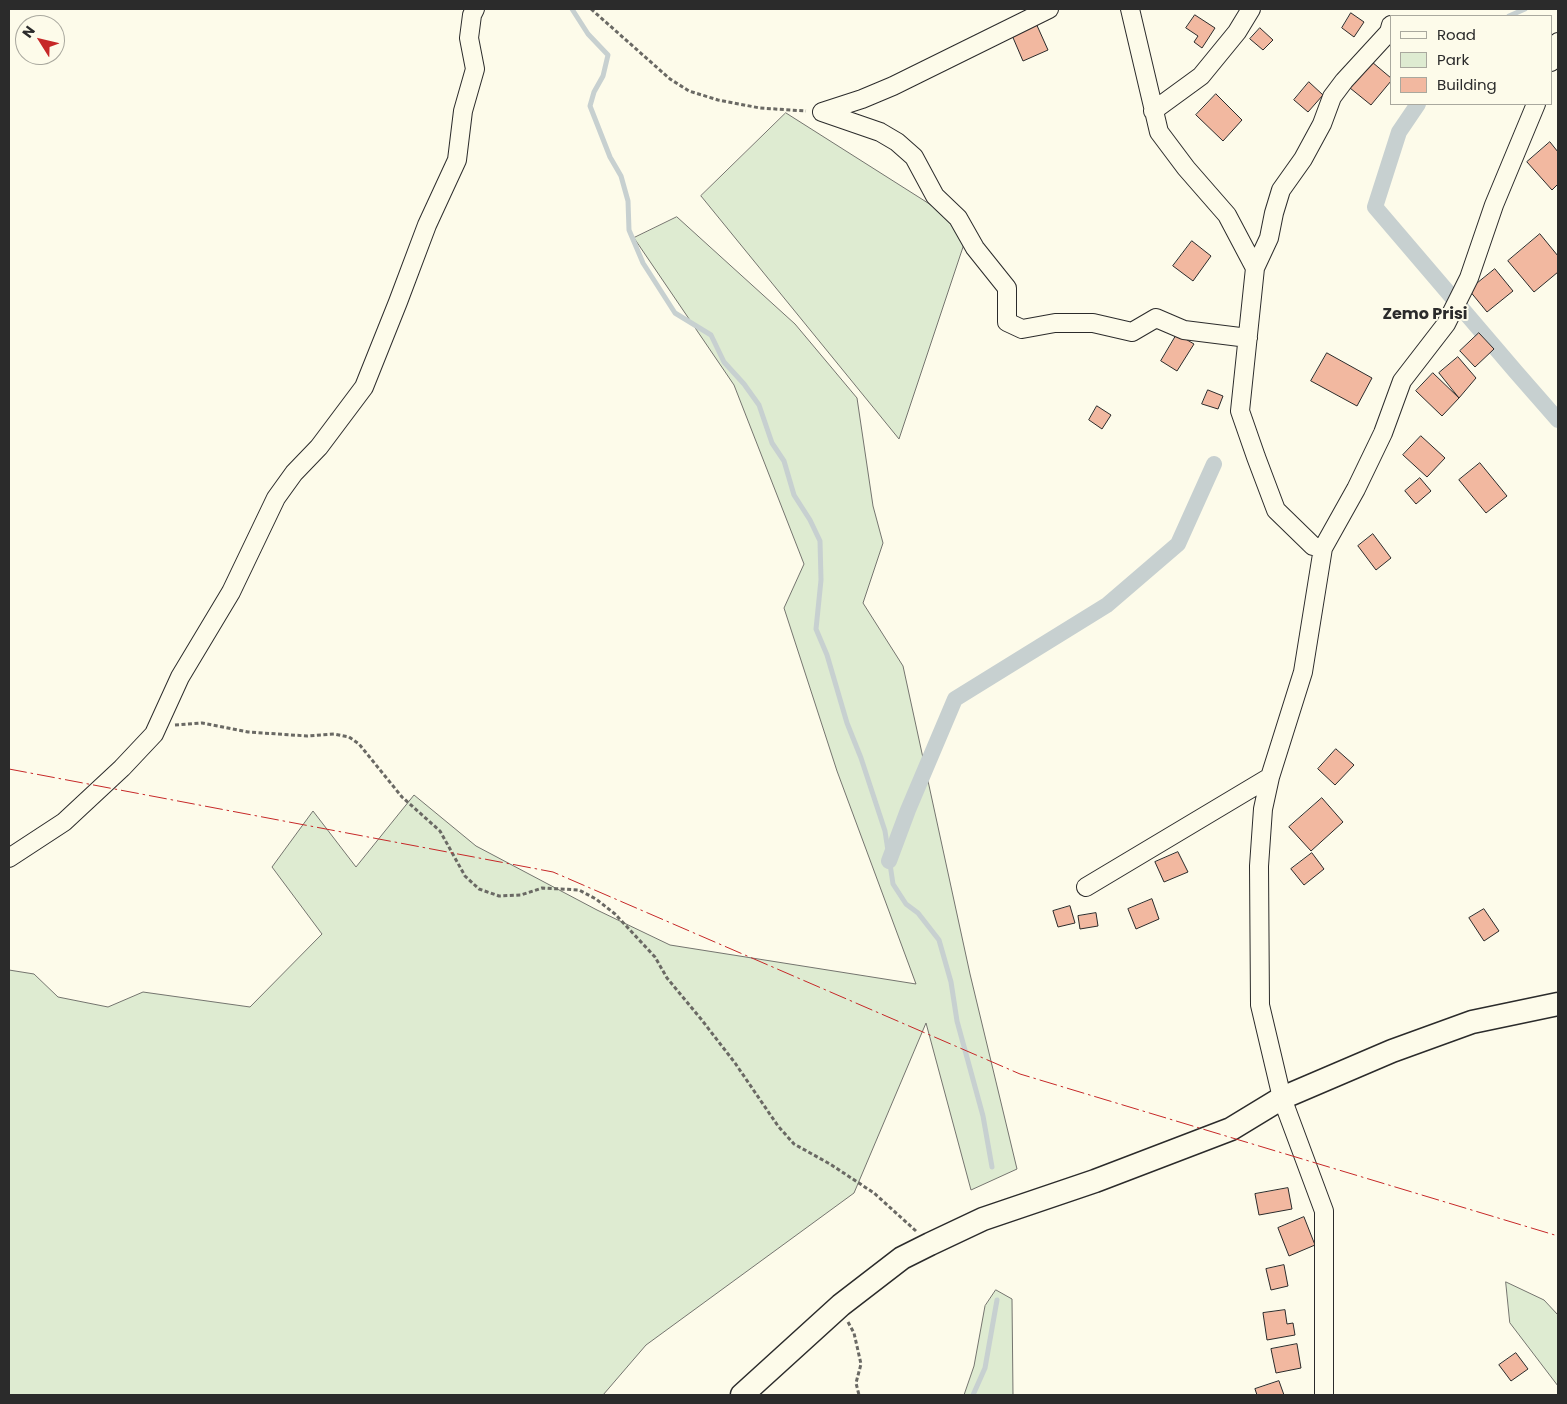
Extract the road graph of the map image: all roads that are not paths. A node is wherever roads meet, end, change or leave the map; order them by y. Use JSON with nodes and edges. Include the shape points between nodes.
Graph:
{"nodes":[{"id":1,"x":475,"y":9,"type":"edge"},
{"id":2,"x":1049,"y":9,"type":"edge"},
{"id":3,"x":1130,"y":9,"type":"edge"},
{"id":4,"x":1251,"y":9,"type":"edge"},
{"id":5,"x":1390,"y":28,"type":"edge"},
{"id":6,"x":1558,"y":42,"type":"edge"},
{"id":7,"x":1552,"y":59,"type":"edge"},
{"id":8,"x":1536,"y":105,"type":"edge"},
{"id":9,"x":1153,"y":111,"type":"junction"},
{"id":10,"x":1255,"y":268,"type":"junction"},
{"id":11,"x":1248,"y":338,"type":"junction"},
{"id":12,"x":1323,"y":548,"type":"junction"},
{"id":13,"x":1270,"y":777,"type":"junction"},
{"id":14,"x":9,"y":858,"type":"edge"},
{"id":15,"x":1086,"y":888,"type":"dead end"},
{"id":16,"x":1558,"y":1004,"type":"edge"},
{"id":17,"x":1282,"y":1098,"type":"junction"},
{"id":18,"x":742,"y":1395,"type":"edge"},
{"id":19,"x":1324,"y":1395,"type":"edge"}],
"edges":[{"from":1,"to":14,"type":"street","via":[[469,38],[475,70],[463,111],[457,160],[426,225],[364,387],[276,498],[230,592],[180,677],[154,734],[64,822]]},
{"from":2,"to":11,"type":"street","via":[[893,86],[822,112],[880,132],[914,157],[935,196],[958,218],[975,248],[1006,288],[1008,322],[1022,329],[1055,323],[1093,322],[1132,332],[1156,318],[1184,330]]},
{"from":3,"to":9,"type":"street"},
{"from":4,"to":9,"type":"street","via":[[1202,76]]},
{"from":5,"to":10,"type":"street","via":[[1332,97],[1322,124],[1281,190],[1270,238]]},
{"from":6,"to":7,"type":"street"},
{"from":8,"to":12,"type":"street","via":[[1494,205],[1469,278],[1446,324],[1402,381],[1383,432]]},
{"from":9,"to":10,"type":"street","via":[[1159,132],[1227,215]]},
{"from":10,"to":11,"type":"street"},
{"from":11,"to":12,"type":"street","via":[[1240,411],[1243,420],[1276,510],[1313,546]]},
{"from":12,"to":13,"type":"street","via":[[1303,672]]},
{"from":13,"to":15,"type":"street"},
{"from":13,"to":17,"type":"street","via":[[1263,809],[1258,866],[1260,1004]]},
{"from":16,"to":17,"type":"main road","via":[[1472,1022],[1392,1051]]},
{"from":17,"to":18,"type":"main road","via":[[1231,1129],[983,1219],[902,1258],[840,1305]]},
{"from":17,"to":19,"type":"street","via":[[1324,1211]]}]}
